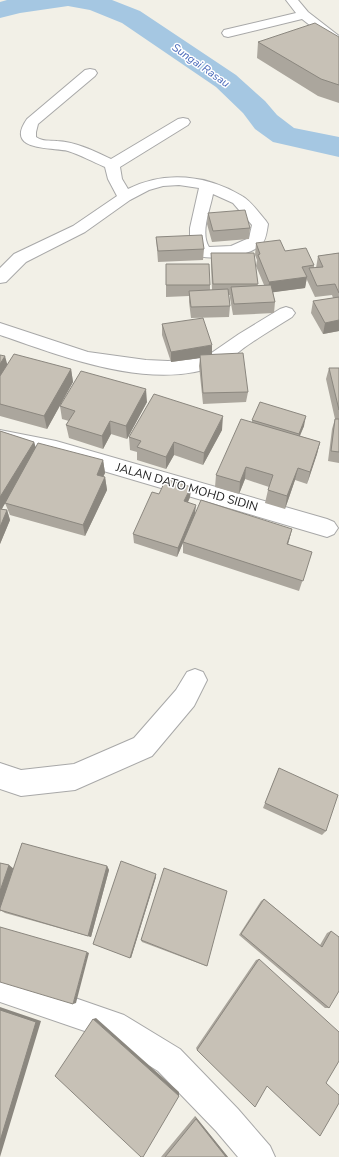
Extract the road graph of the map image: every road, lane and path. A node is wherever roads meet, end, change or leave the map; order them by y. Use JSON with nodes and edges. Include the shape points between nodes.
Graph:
{"nodes":[{"id":1,"x":292,"y":0,"type":"edge"},
{"id":2,"x":304,"y":15,"type":"junction"},
{"id":3,"x":228,"y":33,"type":"dead end"},
{"id":4,"x":339,"y":42,"type":"edge"},
{"id":5,"x":90,"y":74,"type":"dead end"},
{"id":6,"x":183,"y":122,"type":"dead end"},
{"id":7,"x":112,"y":165,"type":"junction"},
{"id":8,"x":207,"y":186,"type":"junction"},
{"id":9,"x":126,"y":197,"type":"junction"},
{"id":10,"x":0,"y":278,"type":"edge"},
{"id":11,"x":286,"y":313,"type":"dead end"},
{"id":12,"x":0,"y":329,"type":"edge"},
{"id":13,"x":0,"y":437,"type":"edge"},
{"id":14,"x":327,"y":528,"type":"dead end"},
{"id":15,"x":195,"y":680,"type":"dead end"},
{"id":16,"x":0,"y":776,"type":"edge"},
{"id":17,"x":0,"y":987,"type":"edge"},
{"id":18,"x":259,"y":1157,"type":"edge"}],
"edges":[{"from":1,"to":2,"type":"street"},
{"from":2,"to":3,"type":"street"},
{"from":2,"to":4,"type":"street"},
{"from":5,"to":7,"type":"street","via":[[32,122],[28,130],[29,137],[37,143],[71,147]]},
{"from":6,"to":7,"type":"street"},
{"from":7,"to":9,"type":"street","via":[[115,179]]},
{"from":8,"to":8,"type":"street","via":[[238,200],[260,224],[256,241],[237,251],[222,254],[204,252],[198,242],[198,228]]},
{"from":8,"to":9,"type":"street","via":[[179,181],[162,182],[144,187]]},
{"from":9,"to":10,"type":"street","via":[[79,229],[20,258]]},
{"from":11,"to":12,"type":"street","via":[[216,359],[194,366],[168,368],[88,358]]},
{"from":13,"to":14,"type":"street","name":"JALAN DATO MOHD SIDIN","via":[[56,449]]},
{"from":15,"to":16,"type":"street","via":[[184,698],[143,747],[75,777],[21,784]]},
{"from":17,"to":18,"type":"street","via":[[113,1026],[169,1060]]}]}
